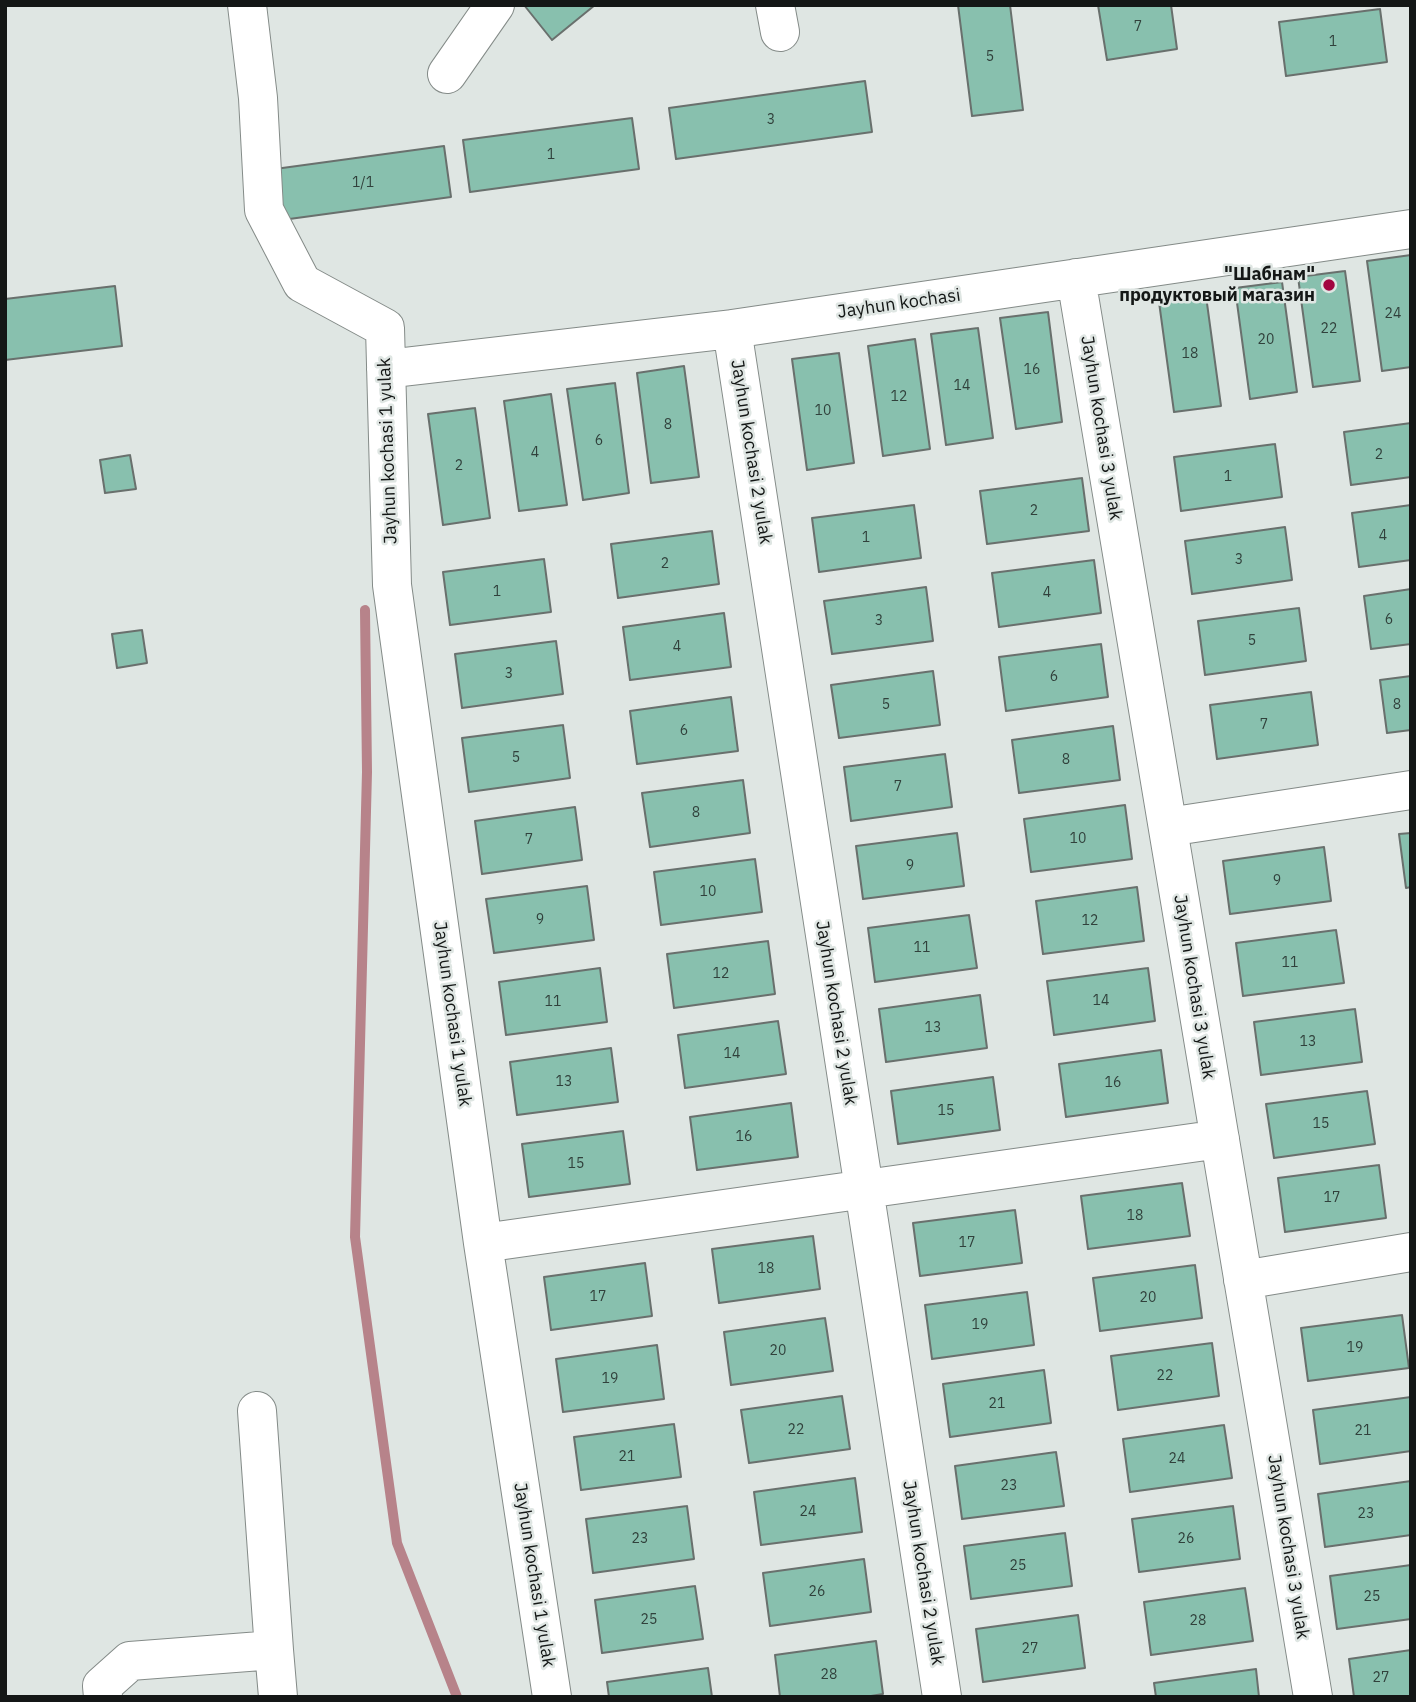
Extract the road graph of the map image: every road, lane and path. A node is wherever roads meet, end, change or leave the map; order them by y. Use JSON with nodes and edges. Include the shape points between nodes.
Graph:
{"nodes":[{"id":1,"x":247,"y":5,"type":"edge"},
{"id":2,"x":495,"y":5,"type":"edge"},
{"id":3,"x":447,"y":74,"type":"dead end"},
{"id":4,"x":1411,"y":229,"type":"edge"},
{"id":5,"x":1076,"y":278,"type":"junction"},
{"id":6,"x":732,"y":328,"type":"junction"},
{"id":7,"x":386,"y":369,"type":"junction"},
{"id":8,"x":1411,"y":790,"type":"edge"},
{"id":9,"x":1168,"y":827,"type":"junction"},
{"id":10,"x":1220,"y":1139,"type":"junction"},
{"id":11,"x":863,"y":1189,"type":"junction"},
{"id":12,"x":483,"y":1243,"type":"junction"},
{"id":13,"x":1411,"y":1252,"type":"edge"},
{"id":14,"x":1243,"y":1280,"type":"junction"},
{"id":15,"x":257,"y":1411,"type":"dead end"},
{"id":16,"x":274,"y":1650,"type":"junction"},
{"id":17,"x":103,"y":1697,"type":"edge"},
{"id":18,"x":278,"y":1697,"type":"edge"},
{"id":19,"x":552,"y":1697,"type":"edge"},
{"id":20,"x":942,"y":1697,"type":"edge"},
{"id":21,"x":1313,"y":1697,"type":"edge"}],
"edges":[{"from":1,"to":7,"type":"street","name":"Jayhun kochasi 1 yulak","via":[[264,210],[302,283],[385,328]]},
{"from":2,"to":3,"type":"street"},
{"from":4,"to":5,"type":"street","name":"Jayhun kochasi"},
{"from":5,"to":6,"type":"street","name":"Jayhun kochasi"},
{"from":5,"to":9,"type":"street","name":"Jayhun kochasi 3 yulak"},
{"from":6,"to":7,"type":"street","name":"Jayhun kochasi"},
{"from":6,"to":11,"type":"street","name":"Jayhun kochasi 2 yulak"},
{"from":7,"to":12,"type":"street","name":"Jayhun kochasi 1 yulak","via":[[392,585]]},
{"from":8,"to":9,"type":"street"},
{"from":9,"to":10,"type":"street","name":"Jayhun kochasi 3 yulak"},
{"from":10,"to":11,"type":"street"},
{"from":10,"to":14,"type":"street","name":"Jayhun kochasi 3 yulak"},
{"from":11,"to":12,"type":"street"},
{"from":11,"to":20,"type":"street","name":"Jayhun kochasi 2 yulak"},
{"from":12,"to":19,"type":"street","name":"Jayhun kochasi 1 yulak"},
{"from":13,"to":14,"type":"street"},
{"from":14,"to":21,"type":"street","name":"Jayhun kochasi 3 yulak"},
{"from":15,"to":16,"type":"street"},
{"from":16,"to":17,"type":"street","via":[[130,1661],[102,1686]]},
{"from":16,"to":18,"type":"street"}]}
